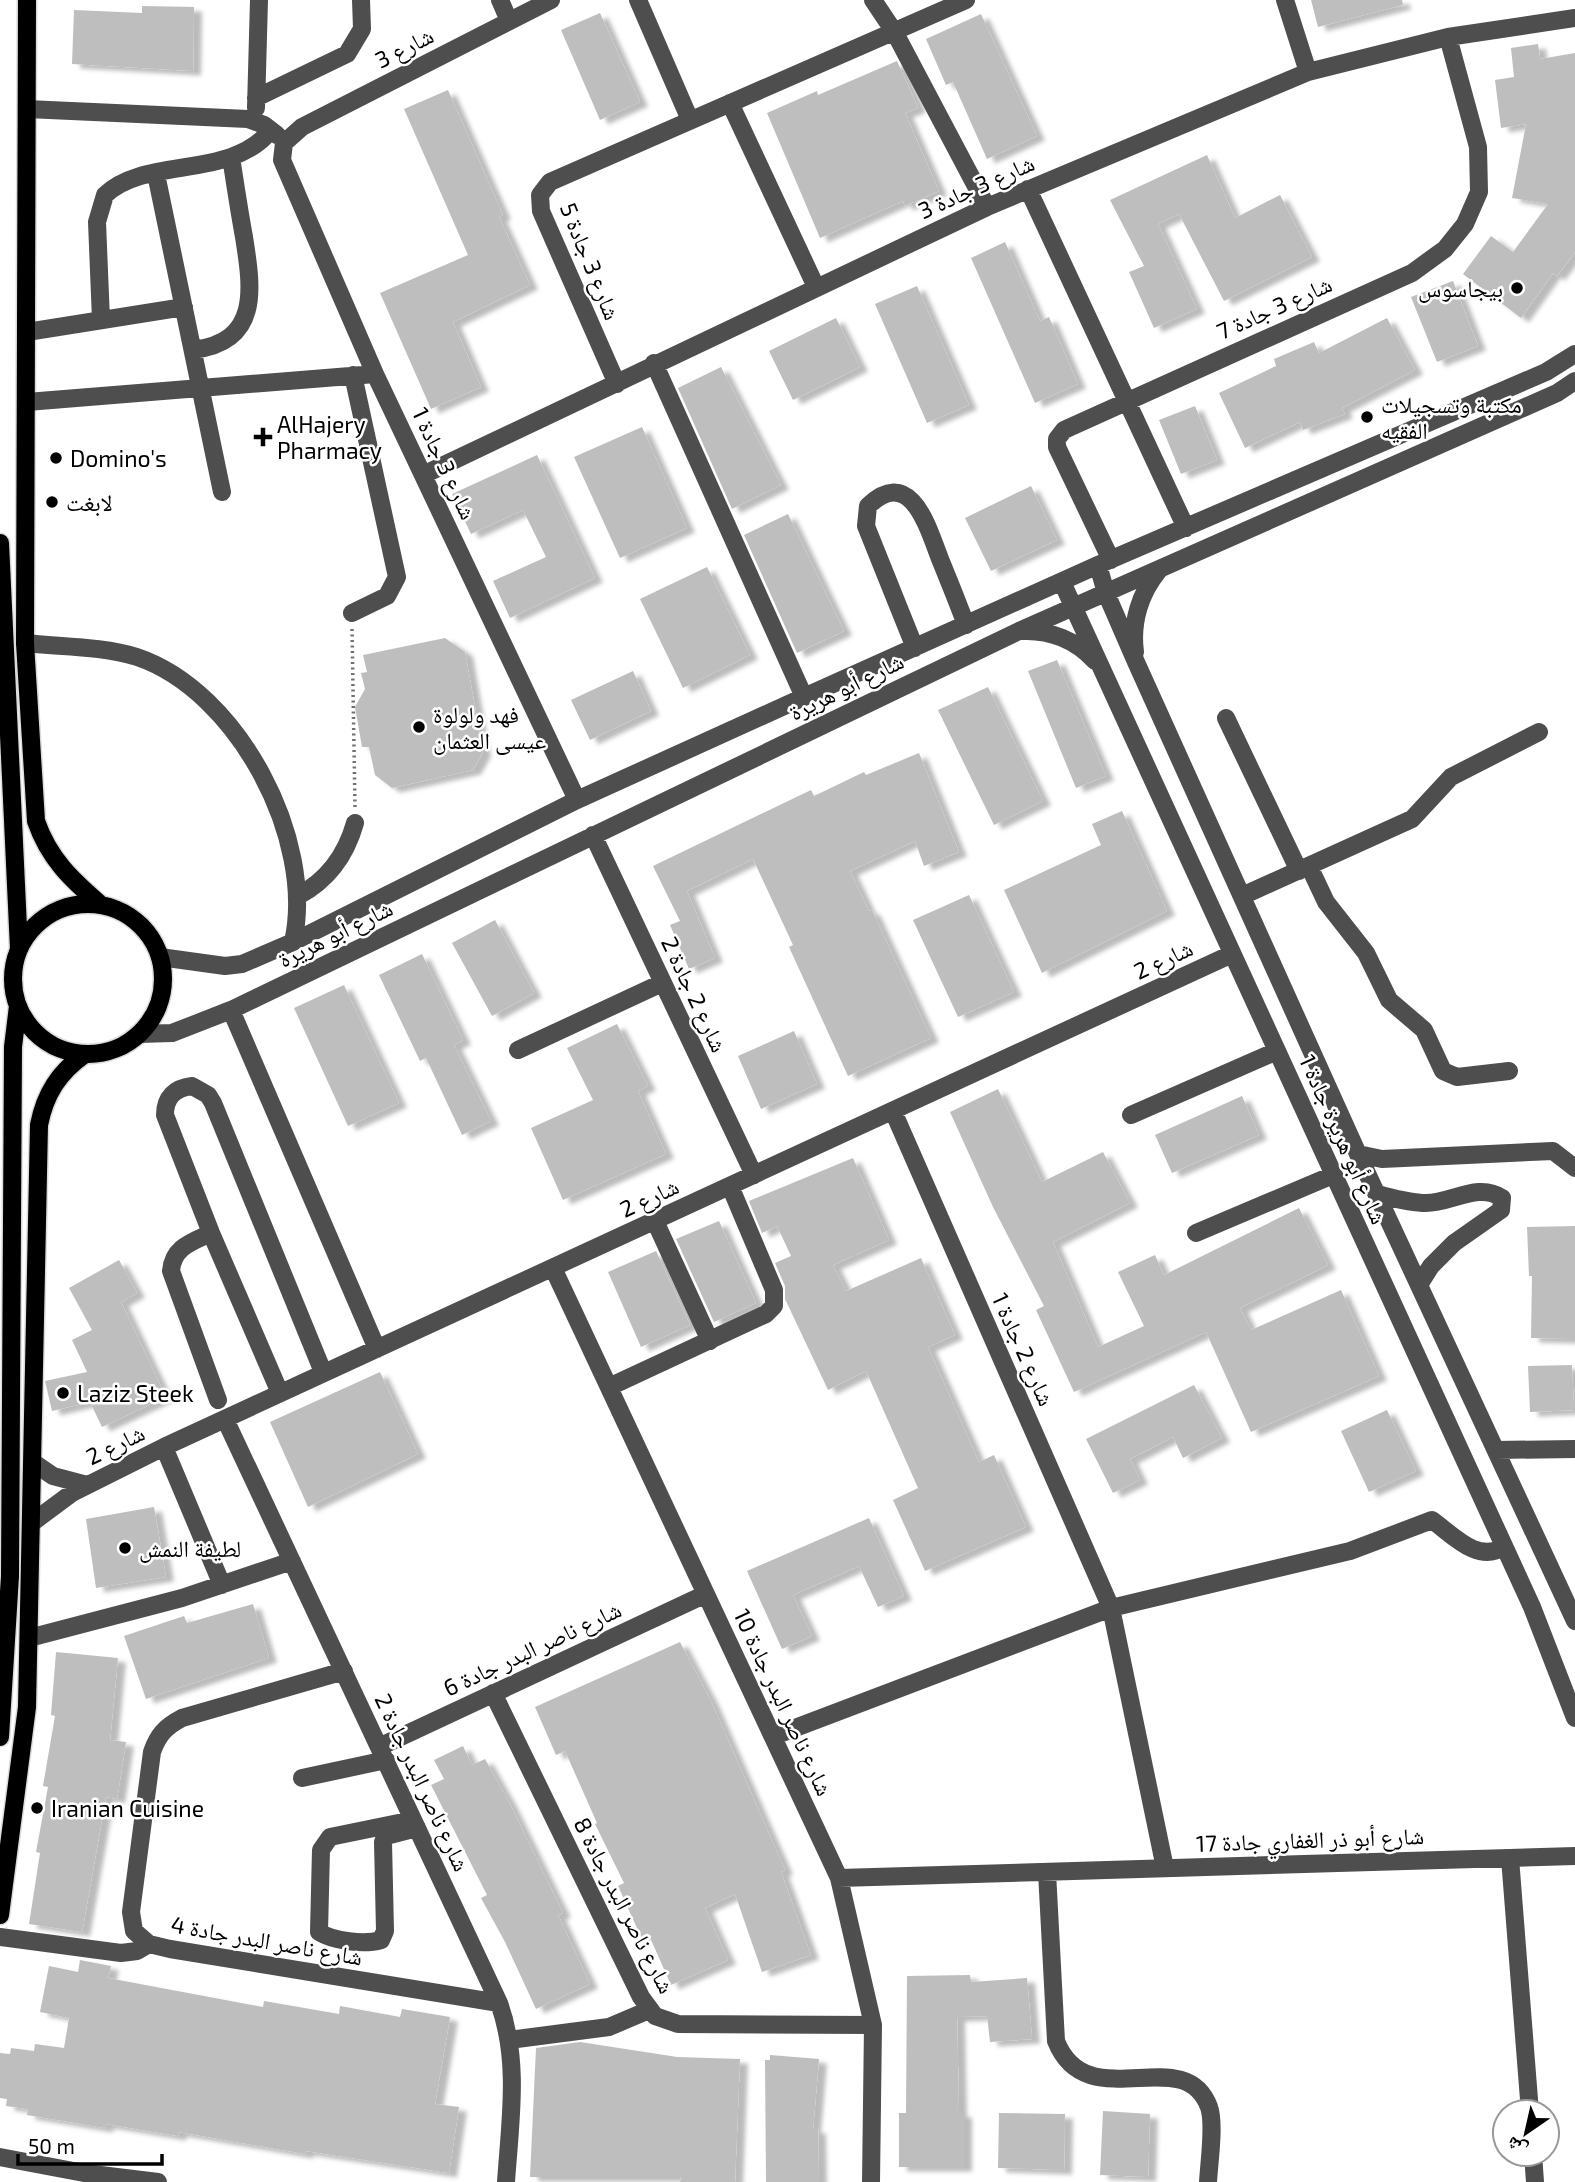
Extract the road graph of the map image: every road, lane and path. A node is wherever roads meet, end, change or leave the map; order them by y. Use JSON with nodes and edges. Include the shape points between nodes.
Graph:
{"nodes":[{"id":1,"x":27,"y":0,"type":"edge"},
{"id":2,"x":259,"y":0,"type":"edge"},
{"id":3,"x":361,"y":0,"type":"edge"},
{"id":4,"x":500,"y":0,"type":"edge"},
{"id":5,"x":551,"y":0,"type":"edge"},
{"id":6,"x":638,"y":0,"type":"edge"},
{"id":7,"x":873,"y":0,"type":"edge"},
{"id":8,"x":966,"y":0,"type":"edge"},
{"id":9,"x":1285,"y":0,"type":"edge"},
{"id":10,"x":1575,"y":18,"type":"edge"},
{"id":11,"x":509,"y":21,"type":"junction"},
{"id":12,"x":895,"y":33,"type":"junction"},
{"id":13,"x":1448,"y":37,"type":"junction"},
{"id":14,"x":1308,"y":72,"type":"junction"},
{"id":15,"x":257,"y":98,"type":"junction"},
{"id":16,"x":730,"y":103,"type":"junction"},
{"id":17,"x":27,"y":108,"type":"junction"},
{"id":18,"x":690,"y":120,"type":"junction"},
{"id":19,"x":263,"y":126,"type":"junction"},
{"id":20,"x":284,"y":143,"type":"junction"},
{"id":21,"x":231,"y":157,"type":"junction"},
{"id":22,"x":156,"y":174,"type":"junction"},
{"id":23,"x":1028,"y":189,"type":"junction"},
{"id":24,"x":987,"y":207,"type":"junction"},
{"id":25,"x":816,"y":287,"type":"junction"},
{"id":26,"x":184,"y":307,"type":"junction"},
{"id":27,"x":101,"y":320,"type":"junction"},
{"id":28,"x":27,"y":332,"type":"junction"},
{"id":29,"x":193,"y":350,"type":"junction"},
{"id":30,"x":1575,"y":354,"type":"edge"},
{"id":31,"x":654,"y":363,"type":"junction"},
{"id":32,"x":375,"y":374,"type":"junction"},
{"id":33,"x":353,"y":375,"type":"junction"},
{"id":34,"x":1575,"y":381,"type":"edge"},
{"id":35,"x":617,"y":384,"type":"junction"},
{"id":36,"x":200,"y":387,"type":"junction"},
{"id":37,"x":1126,"y":401,"type":"junction"},
{"id":38,"x":27,"y":402,"type":"junction"},
{"id":39,"x":423,"y":475,"type":"junction"},
{"id":40,"x":222,"y":492,"type":"dead end"},
{"id":41,"x":1186,"y":528,"type":"junction"},
{"id":42,"x":0,"y":543,"type":"edge"},
{"id":43,"x":1104,"y":562,"type":"junction"},
{"id":44,"x":1161,"y":568,"type":"junction"},
{"id":45,"x":1,"y":580,"type":"edge"},
{"id":46,"x":1062,"y":582,"type":"junction"},
{"id":47,"x":1106,"y":593,"type":"junction"},
{"id":48,"x":1073,"y":606,"type":"junction"},
{"id":49,"x":352,"y":613,"type":"joint"},
{"id":50,"x":966,"y":625,"type":"junction"},
{"id":51,"x":1019,"y":631,"type":"junction"},
{"id":52,"x":25,"y":643,"type":"junction"},
{"id":53,"x":915,"y":648,"type":"junction"},
{"id":54,"x":1136,"y":662,"type":"junction"},
{"id":55,"x":1100,"y":667,"type":"junction"},
{"id":56,"x":804,"y":697,"type":"junction"},
{"id":57,"x":1226,"y":718,"type":"dead end"},
{"id":58,"x":1539,"y":732,"type":"dead end"},
{"id":59,"x":577,"y":800,"type":"junction"},
{"id":60,"x":7,"y":815,"type":"edge"},
{"id":61,"x":355,"y":823,"type":"joint"},
{"id":62,"x":593,"y":835,"type":"junction"},
{"id":63,"x":1304,"y":868,"type":"junction"},
{"id":64,"x":298,"y":897,"type":"junction"},
{"id":65,"x":1242,"y":897,"type":"junction"},
{"id":66,"x":101,"y":905,"type":"junction"},
{"id":67,"x":293,"y":942,"type":"junction"},
{"id":68,"x":19,"y":949,"type":"junction"},
{"id":69,"x":1232,"y":954,"type":"junction"},
{"id":70,"x":160,"y":957,"type":"junction"},
{"id":71,"x":662,"y":983,"type":"junction"},
{"id":72,"x":18,"y":1006,"type":"junction"},
{"id":73,"x":231,"y":1010,"type":"junction"},
{"id":74,"x":140,"y":1034,"type":"junction"},
{"id":75,"x":518,"y":1050,"type":"dead end"},
{"id":76,"x":1277,"y":1051,"type":"junction"},
{"id":77,"x":85,"y":1054,"type":"junction"},
{"id":78,"x":1510,"y":1071,"type":"dead end"},
{"id":79,"x":893,"y":1111,"type":"junction"},
{"id":80,"x":1131,"y":1115,"type":"dead end"},
{"id":81,"x":1358,"y":1154,"type":"junction"},
{"id":82,"x":1575,"y":1168,"type":"edge"},
{"id":83,"x":754,"y":1175,"type":"junction"},
{"id":84,"x":1334,"y":1175,"type":"junction"},
{"id":85,"x":730,"y":1186,"type":"junction"},
{"id":86,"x":1377,"y":1194,"type":"junction"},
{"id":87,"x":7,"y":1199,"type":"edge"},
{"id":88,"x":655,"y":1221,"type":"junction"},
{"id":89,"x":211,"y":1233,"type":"junction"},
{"id":90,"x":1196,"y":1233,"type":"dead end"},
{"id":91,"x":553,"y":1268,"type":"junction"},
{"id":92,"x":1419,"y":1284,"type":"junction"},
{"id":93,"x":710,"y":1341,"type":"junction"},
{"id":94,"x":377,"y":1349,"type":"junction"},
{"id":95,"x":323,"y":1372,"type":"junction"},
{"id":96,"x":609,"y":1387,"type":"junction"},
{"id":97,"x":280,"y":1393,"type":"junction"},
{"id":98,"x":218,"y":1400,"type":"dead end"},
{"id":99,"x":225,"y":1419,"type":"junction"},
{"id":100,"x":164,"y":1447,"type":"junction"},
{"id":101,"x":1575,"y":1449,"type":"edge"},
{"id":102,"x":1496,"y":1450,"type":"junction"},
{"id":103,"x":34,"y":1463,"type":"junction"},
{"id":104,"x":87,"y":1485,"type":"junction"},
{"id":105,"x":33,"y":1522,"type":"junction"},
{"id":106,"x":1504,"y":1547,"type":"junction"},
{"id":107,"x":292,"y":1561,"type":"junction"},
{"id":108,"x":5,"y":1576,"type":"edge"},
{"id":109,"x":222,"y":1585,"type":"junction"},
{"id":110,"x":706,"y":1594,"type":"junction"},
{"id":111,"x":1111,"y":1608,"type":"junction"},
{"id":112,"x":1575,"y":1621,"type":"edge"},
{"id":113,"x":4,"y":1637,"type":"edge"},
{"id":114,"x":29,"y":1638,"type":"junction"},
{"id":115,"x":344,"y":1671,"type":"junction"},
{"id":116,"x":494,"y":1693,"type":"junction"},
{"id":117,"x":1575,"y":1718,"type":"edge"},
{"id":118,"x":774,"y":1736,"type":"junction"},
{"id":119,"x":0,"y":1737,"type":"edge"},
{"id":120,"x":382,"y":1754,"type":"junction"},
{"id":121,"x":302,"y":1778,"type":"dead end"},
{"id":122,"x":415,"y":1824,"type":"junction"},
{"id":123,"x":1575,"y":1856,"type":"edge"},
{"id":124,"x":1510,"y":1858,"type":"junction"},
{"id":125,"x":1165,"y":1868,"type":"junction"},
{"id":126,"x":1046,"y":1872,"type":"junction"},
{"id":127,"x":839,"y":1878,"type":"junction"},
{"id":128,"x":0,"y":1915,"type":"edge"},
{"id":129,"x":0,"y":1937,"type":"edge"},
{"id":130,"x":149,"y":1944,"type":"junction"},
{"id":131,"x":499,"y":2003,"type":"junction"},
{"id":132,"x":649,"y":2010,"type":"junction"},
{"id":133,"x":873,"y":2025,"type":"junction"},
{"id":134,"x":509,"y":2040,"type":"junction"},
{"id":135,"x":1529,"y":2098,"type":"edge"},
{"id":136,"x":2,"y":2160,"type":"edge"},
{"id":137,"x":83,"y":2178,"type":"edge"},
{"id":138,"x":158,"y":2182,"type":"edge"},
{"id":139,"x":506,"y":2182,"type":"edge"},
{"id":140,"x":871,"y":2182,"type":"edge"},
{"id":141,"x":1208,"y":2182,"type":"edge"}],
"edges":[{"from":1,"to":17,"type":"main road"},
{"from":2,"to":15,"type":"street"},
{"from":3,"to":15,"type":"street","via":[[362,29],[347,54]]},
{"from":4,"to":11,"type":"street"},
{"from":5,"to":11,"type":"street","name":"شارع 3"},
{"from":6,"to":18,"type":"street"},
{"from":7,"to":12,"type":"street"},
{"from":8,"to":12,"type":"street","name":"شارع 3 جادة 5"},
{"from":9,"to":14,"type":"street"},
{"from":10,"to":13,"type":"street","name":"شارع 3 جادة 3"},
{"from":11,"to":20,"type":"street","name":"شارع 3","via":[[302,127]]},
{"from":12,"to":16,"type":"street","name":"شارع 3 جادة 5"},
{"from":12,"to":24,"type":"street"},
{"from":13,"to":14,"type":"street","name":"شارع 3 جادة 3"},
{"from":13,"to":37,"type":"street","name":"شارع 3 جادة 7","via":[[1478,147],[1479,192],[1465,224],[1446,248],[1412,273]]},
{"from":14,"to":23,"type":"street","name":"شارع 3 جادة 3"},
{"from":15,"to":19,"type":"street"},
{"from":16,"to":18,"type":"street","name":"شارع 3 جادة 5"},
{"from":16,"to":25,"type":"street"},
{"from":17,"to":19,"type":"street"},
{"from":17,"to":28,"type":"main road"},
{"from":18,"to":35,"type":"street","name":"شارع 3 جادة 5","via":[[550,182],[540,195],[541,211]]},
{"from":19,"to":20,"type":"street"},
{"from":19,"to":21,"type":"street","via":[[249,150]]},
{"from":20,"to":32,"type":"street","name":"شارع 3 جادة 1","via":[[287,177]]},
{"from":21,"to":22,"type":"street"},
{"from":21,"to":29,"type":"street","via":[[250,298],[244,318],[231,335],[214,346]]},
{"from":22,"to":26,"type":"street"},
{"from":22,"to":27,"type":"street","via":[[120,184],[100,204]]},
{"from":23,"to":24,"type":"street","name":"شارع 3 جادة 3"},
{"from":23,"to":37,"type":"street"},
{"from":24,"to":25,"type":"street","name":"شارع 3 جادة 3"},
{"from":25,"to":31,"type":"street","name":"شارع 3 جادة 3"},
{"from":26,"to":27,"type":"street"},
{"from":26,"to":29,"type":"street"},
{"from":27,"to":28,"type":"street"},
{"from":28,"to":38,"type":"main road"},
{"from":29,"to":36,"type":"street"},
{"from":30,"to":41,"type":"street","name":"شارع أبو هريرة","via":[[1546,372]]},
{"from":31,"to":35,"type":"street","name":"شارع 3 جادة 3"},
{"from":31,"to":56,"type":"street"},
{"from":32,"to":33,"type":"street"},
{"from":32,"to":39,"type":"street","name":"شارع 3 جادة 1"},
{"from":33,"to":36,"type":"street"},
{"from":33,"to":49,"type":"street","via":[[397,577],[387,596]]},
{"from":34,"to":44,"type":"street","name":"شارع أبو هريرة","via":[[1557,393]]},
{"from":35,"to":39,"type":"street","name":"شارع 3 جادة 3"},
{"from":36,"to":38,"type":"street"},
{"from":36,"to":40,"type":"street"},
{"from":37,"to":41,"type":"street"},
{"from":37,"to":43,"type":"street","name":"شارع 3 جادة 7","via":[[1064,430],[1057,439]]},
{"from":38,"to":52,"type":"main road"},
{"from":39,"to":59,"type":"street","name":"شارع 3 جادة 1"},
{"from":41,"to":43,"type":"street","name":"شارع أبو هريرة"},
{"from":42,"to":45,"type":"main road"},
{"from":43,"to":46,"type":"street","name":"شارع أبو هريرة"},
{"from":43,"to":47,"type":"street","name":"شارع أبو هريرة جادة 1"},
{"from":44,"to":47,"type":"street","name":"شارع أبو هريرة"},
{"from":44,"to":54,"type":"street","via":[[1145,591],[1136,617]]},
{"from":45,"to":60,"type":"main road"},
{"from":46,"to":48,"type":"street","name":"شارع أبو هريرة جادة 1"},
{"from":46,"to":50,"type":"street","name":"شارع أبو هريرة"},
{"from":47,"to":48,"type":"street","name":"شارع أبو هريرة"},
{"from":47,"to":54,"type":"street","name":"شارع أبو هريرة جادة 1"},
{"from":48,"to":51,"type":"street","name":"شارع أبو هريرة"},
{"from":48,"to":55,"type":"street","name":"شارع أبو هريرة جادة 1"},
{"from":49,"to":61,"type":"path"},
{"from":50,"to":53,"type":"street","name":"شارع أبو هريرة"},
{"from":50,"to":53,"type":"street","via":[[922,510],[904,494],[892,492],[869,506],[866,526]]},
{"from":51,"to":55,"type":"street","via":[[1058,636],[1081,648]]},
{"from":51,"to":62,"type":"street","name":"شارع أبو هريرة"},
{"from":52,"to":64,"type":"street","via":[[138,657],[172,675],[219,713],[248,752],[271,795],[292,856]]},
{"from":52,"to":66,"type":"main road","via":[[36,821],[44,844],[63,872]]},
{"from":53,"to":56,"type":"street","name":"شارع أبو هريرة"},
{"from":54,"to":65,"type":"street","name":"شارع أبو هريرة جادة 1"},
{"from":55,"to":69,"type":"street","name":"شارع أبو هريرة جادة 1"},
{"from":56,"to":59,"type":"street","name":"شارع أبو هريرة"},
{"from":57,"to":63,"type":"street"},
{"from":58,"to":63,"type":"street","via":[[1451,776],[1412,819]]},
{"from":59,"to":67,"type":"street","name":"شارع أبو هريرة"},
{"from":60,"to":68,"type":"main road"},
{"from":61,"to":64,"type":"street","via":[[335,866]]},
{"from":62,"to":71,"type":"street","name":"شارع 2 جادة 2"},
{"from":62,"to":73,"type":"street","name":"شارع أبو هريرة"},
{"from":63,"to":65,"type":"street"},
{"from":63,"to":78,"type":"street","via":[[1366,953],[1389,1000],[1424,1030],[1443,1071],[1457,1077]]},
{"from":64,"to":67,"type":"street"},
{"from":65,"to":81,"type":"street","name":"شارع أبو هريرة جادة 1"},
{"from":66,"to":68,"type":"main road","via":[[52,912],[33,928]]},
{"from":66,"to":70,"type":"main road","via":[[132,917],[154,942]]},
{"from":67,"to":70,"type":"street","name":"شارع أبو هريرة","via":[[242,964],[225,966]]},
{"from":68,"to":72,"type":"main road","via":[[13,968]]},
{"from":69,"to":76,"type":"street","name":"شارع أبو هريرة جادة 1"},
{"from":69,"to":79,"type":"street","name":"شارع 2"},
{"from":70,"to":74,"type":"main road","via":[[163,990],[151,1021]]},
{"from":71,"to":75,"type":"street"},
{"from":71,"to":83,"type":"street","name":"شارع 2 جادة 2"},
{"from":72,"to":77,"type":"main road","via":[[38,1035],[68,1052]]},
{"from":72,"to":87,"type":"main road"},
{"from":73,"to":74,"type":"street","name":"شارع أبو هريرة","via":[[172,1033]]},
{"from":73,"to":94,"type":"street"},
{"from":74,"to":77,"type":"main road","via":[[115,1050]]},
{"from":76,"to":80,"type":"street"},
{"from":76,"to":84,"type":"street","name":"شارع أبو هريرة جادة 1"},
{"from":77,"to":103,"type":"main road","via":[[54,1084],[39,1125]]},
{"from":79,"to":83,"type":"street","name":"شارع 2"},
{"from":79,"to":111,"type":"street","name":"شارع 2 جادة 1"},
{"from":81,"to":82,"type":"street","via":[[1381,1158],[1553,1151]]},
{"from":81,"to":86,"type":"street","name":"شارع أبو هريرة جادة 1"},
{"from":83,"to":85,"type":"street","name":"شارع 2"},
{"from":84,"to":90,"type":"street"},
{"from":84,"to":106,"type":"street","name":"شارع أبو هريرة جادة 1"},
{"from":85,"to":88,"type":"street","name":"شارع 2"},
{"from":85,"to":93,"type":"street","via":[[775,1301],[766,1314]]},
{"from":86,"to":92,"type":"street","name":"شارع أبو هريرة جادة 1"},
{"from":86,"to":92,"type":"street","via":[[1430,1203],[1481,1191],[1493,1191],[1502,1198],[1502,1210],[1454,1243]]},
{"from":87,"to":108,"type":"main road"},
{"from":88,"to":91,"type":"street","name":"شارع 2"},
{"from":88,"to":93,"type":"street"},
{"from":89,"to":95,"type":"street","via":[[165,1115],[169,1098],[184,1087],[201,1089],[213,1102]]},
{"from":89,"to":97,"type":"street"},
{"from":89,"to":98,"type":"street","via":[[183,1246],[171,1271]]},
{"from":91,"to":94,"type":"street","name":"شارع 2"},
{"from":91,"to":96,"type":"street","name":"شارع ناصر البدر جادة 10"},
{"from":92,"to":102,"type":"street","name":"شارع أبو هريرة جادة 1"},
{"from":93,"to":96,"type":"street"},
{"from":94,"to":95,"type":"street","name":"شارع 2"},
{"from":95,"to":97,"type":"street","name":"شارع 2"},
{"from":96,"to":110,"type":"street","name":"شارع ناصر البدر جادة 10"},
{"from":97,"to":99,"type":"street","name":"شارع 2"},
{"from":99,"to":100,"type":"street","name":"شارع 2"},
{"from":99,"to":107,"type":"street","name":"شارع ناصر البدر جادة 2"},
{"from":100,"to":104,"type":"street","name":"شارع 2"},
{"from":100,"to":109,"type":"street"},
{"from":101,"to":102,"type":"street"},
{"from":102,"to":112,"type":"street","name":"شارع أبو هريرة جادة 1"},
{"from":103,"to":104,"type":"street","name":"شارع 2","via":[[53,1476]]},
{"from":103,"to":105,"type":"main road"},
{"from":104,"to":105,"type":"street","name":"شارع 2"},
{"from":105,"to":114,"type":"main road"},
{"from":106,"to":111,"type":"street","via":[[1493,1553],[1477,1552],[1432,1520],[1350,1551]]},
{"from":106,"to":117,"type":"street","name":"شارع أبو هريرة جادة 1"},
{"from":107,"to":109,"type":"street"},
{"from":107,"to":115,"type":"street","name":"شارع ناصر البدر جادة 2"},
{"from":108,"to":113,"type":"main road"},
{"from":109,"to":114,"type":"street"},
{"from":110,"to":116,"type":"street","name":"شارع ناصر البدر جادة 6"},
{"from":110,"to":118,"type":"street","name":"شارع ناصر البدر جادة 10"},
{"from":111,"to":118,"type":"street"},
{"from":111,"to":125,"type":"street","name":"شارع 2 جادة 1"},
{"from":113,"to":119,"type":"main road"},
{"from":114,"to":128,"type":"main road","via":[[27,1707]]},
{"from":115,"to":120,"type":"street","name":"شارع ناصر البدر جادة 2"},
{"from":115,"to":130,"type":"street","name":"شارع ناصر البدر جادة 4","via":[[182,1718],[158,1736],[152,1752],[131,1912],[134,1931]]},
{"from":116,"to":120,"type":"street","name":"شارع ناصر البدر جادة 6"},
{"from":116,"to":132,"type":"street","name":"شارع ناصر البدر جادة 8"},
{"from":118,"to":127,"type":"street","name":"شارع ناصر البدر جادة 10"},
{"from":120,"to":121,"type":"street","name":"شارع ناصر البدر جادة 6"},
{"from":120,"to":122,"type":"street","name":"شارع ناصر البدر جادة 2"},
{"from":122,"to":122,"type":"street","via":[[330,1837],[324,1842],[319,1932],[327,1937],[381,1940],[385,1931],[383,1842],[386,1836]]},
{"from":122,"to":131,"type":"street","name":"شارع ناصر البدر جادة 2"},
{"from":123,"to":124,"type":"street","name":"شارع أبو ذر الغفاري جادة 17"},
{"from":124,"to":125,"type":"street","name":"شارع أبو ذر الغفاري جادة 17"},
{"from":124,"to":135,"type":"street"},
{"from":125,"to":126,"type":"street","name":"شارع أبو ذر الغفاري جادة 17"},
{"from":126,"to":127,"type":"street","name":"شارع أبو ذر الغفاري جادة 17"},
{"from":126,"to":141,"type":"street","via":[[1056,2041],[1063,2057],[1090,2077],[1181,2078],[1196,2087],[1209,2108]]},
{"from":127,"to":133,"type":"street","name":"شارع ناصر البدر جادة 10"},
{"from":129,"to":130,"type":"street","via":[[121,1952]]},
{"from":130,"to":131,"type":"street","name":"شارع ناصر البدر جادة 4"},
{"from":131,"to":134,"type":"street","name":"شارع ناصر البدر جادة 2"},
{"from":132,"to":133,"type":"street","name":"شارع ناصر البدر جادة 8","via":[[678,2024]]},
{"from":132,"to":134,"type":"street","via":[[609,2027]]},
{"from":133,"to":140,"type":"street","name":"شارع ناصر البدر جادة 10"},
{"from":134,"to":139,"type":"street","name":"شارع ناصر البدر جادة 2","via":[[513,2083]]},
{"from":136,"to":137,"type":"street"},
{"from":137,"to":138,"type":"street"}]}
